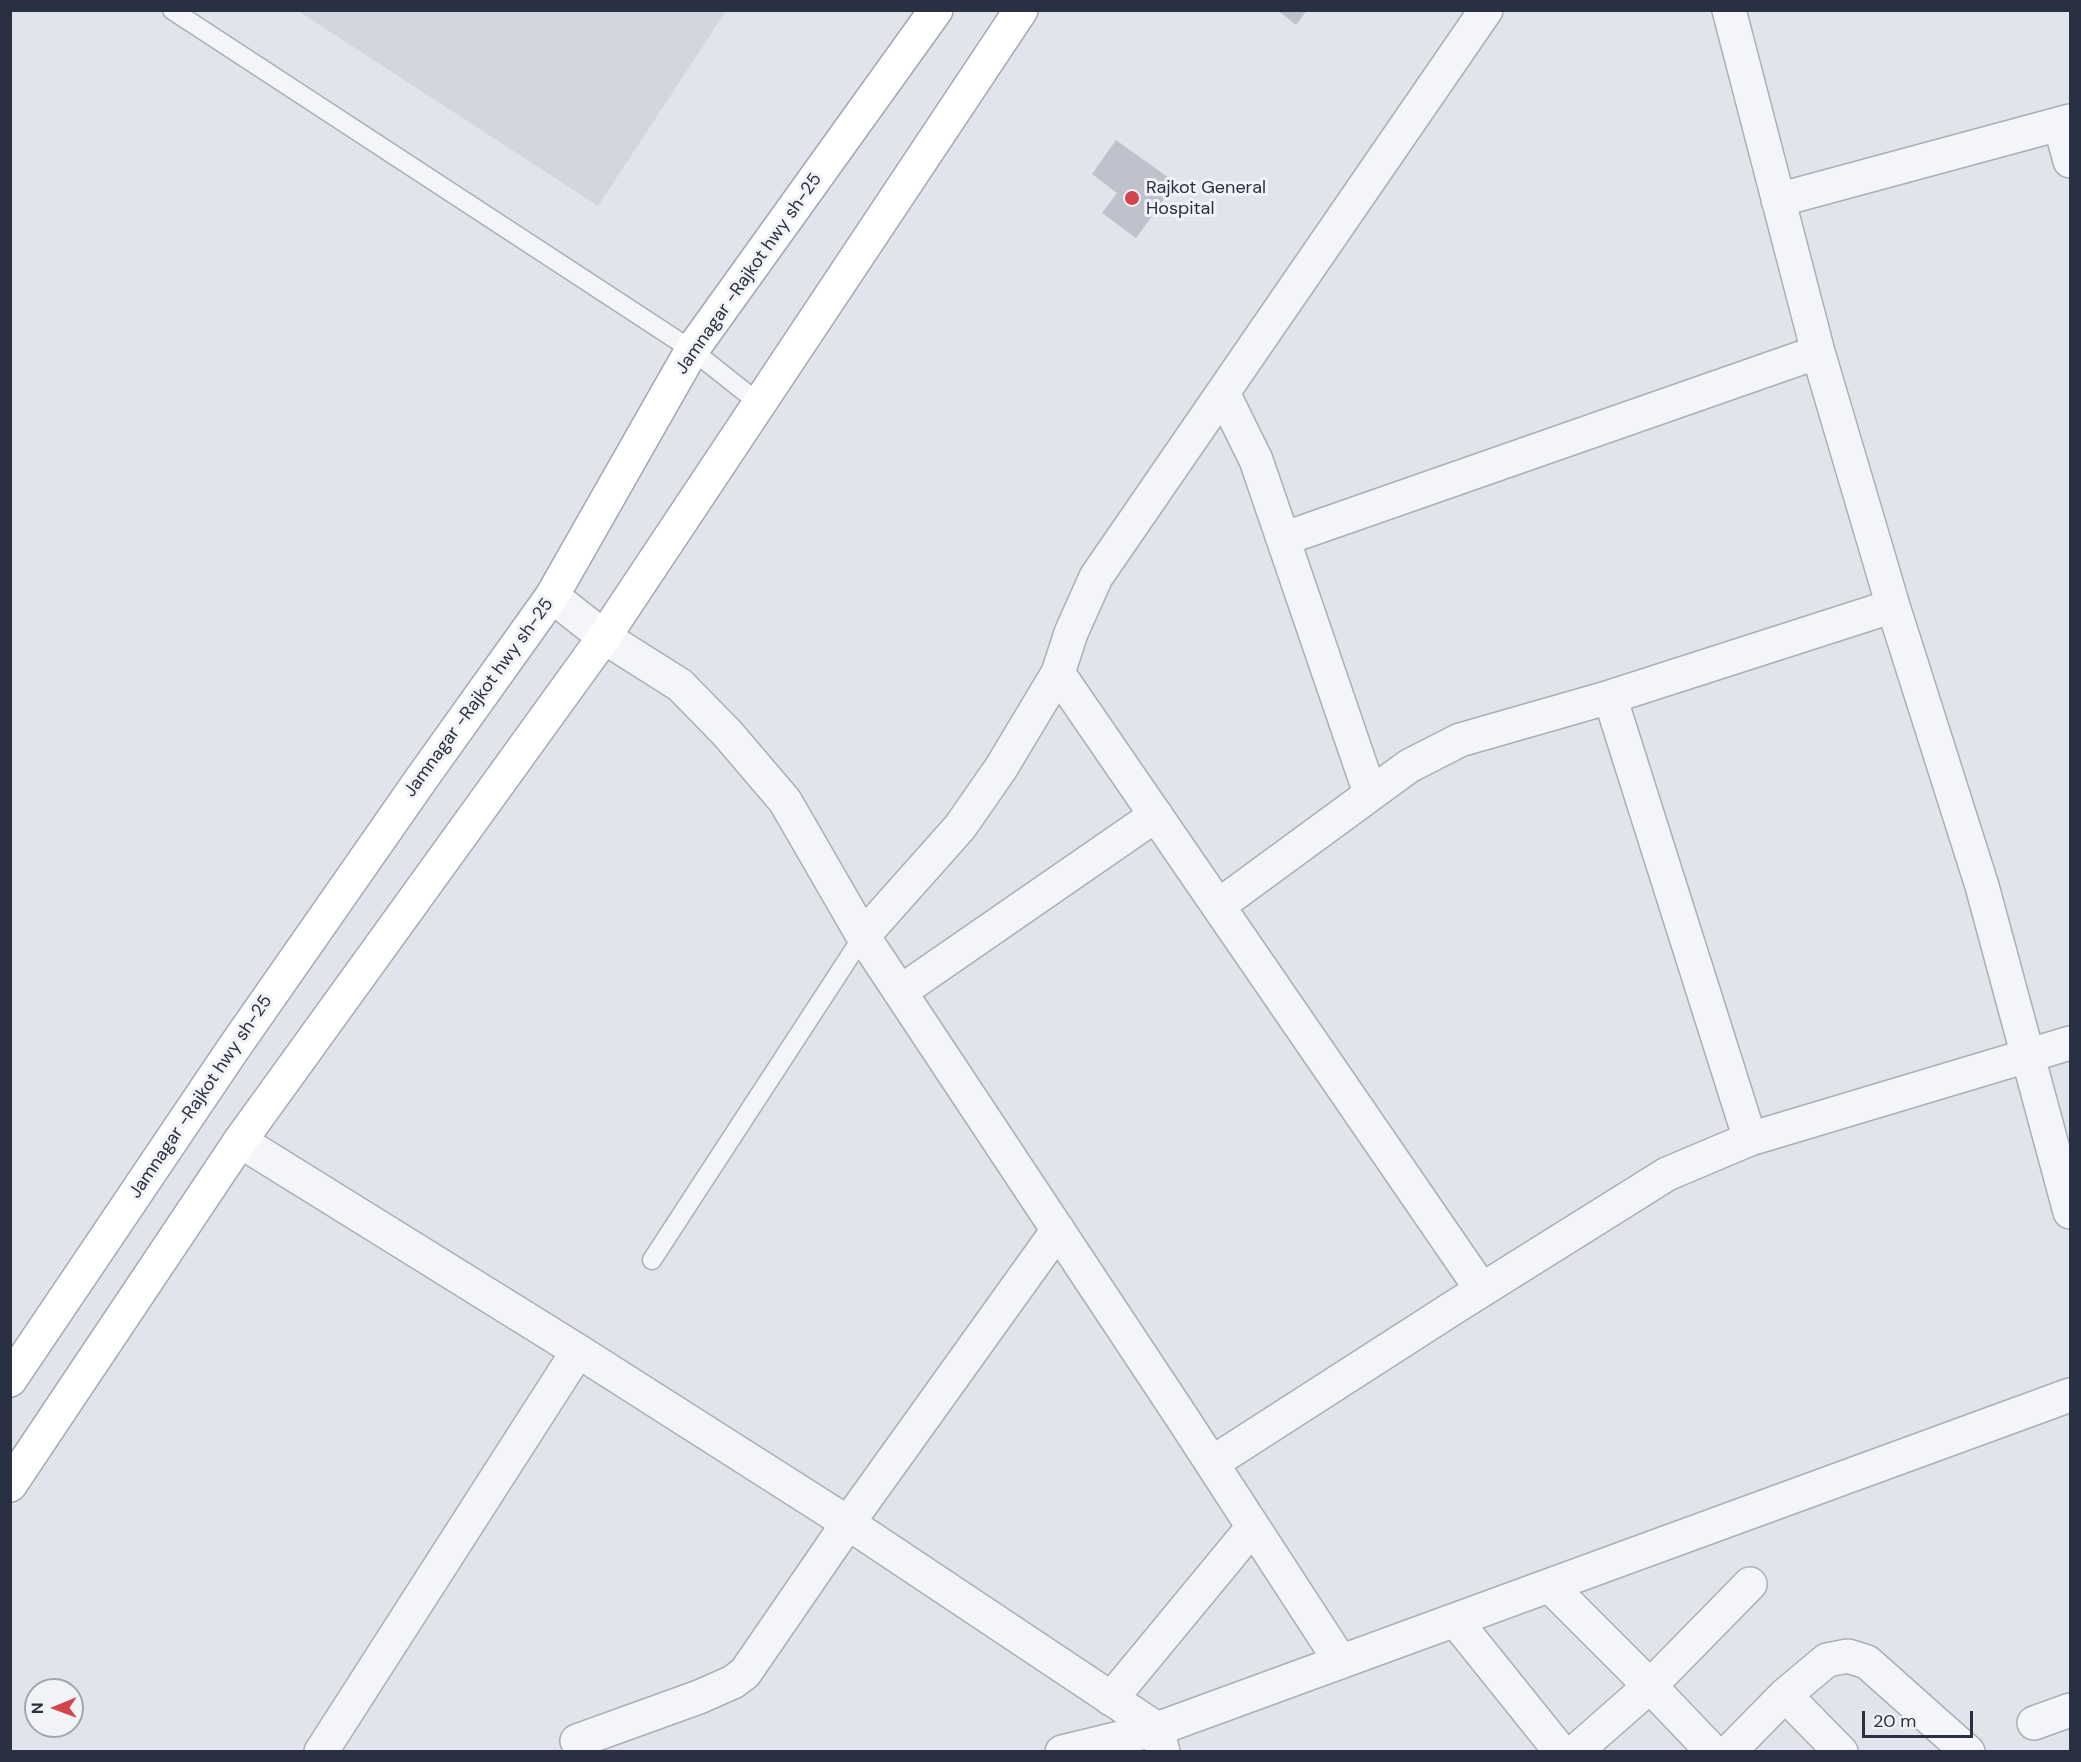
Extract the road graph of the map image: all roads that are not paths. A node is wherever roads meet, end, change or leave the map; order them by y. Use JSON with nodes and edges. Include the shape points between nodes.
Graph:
{"nodes":[{"id":1,"x":172,"y":10,"type":"edge"},
{"id":2,"x":936,"y":10,"type":"edge"},
{"id":3,"x":1021,"y":10,"type":"edge"},
{"id":4,"x":1486,"y":10,"type":"edge"},
{"id":5,"x":1729,"y":10,"type":"edge"},
{"id":6,"x":2065,"y":123,"type":"edge"},
{"id":7,"x":2070,"y":161,"type":"edge"},
{"id":8,"x":1778,"y":200,"type":"junction"},
{"id":9,"x":692,"y":350,"type":"junction"},
{"id":10,"x":1818,"y":352,"type":"junction"},
{"id":11,"x":1223,"y":393,"type":"junction"},
{"id":12,"x":760,"y":404,"type":"junction"},
{"id":13,"x":1283,"y":539,"type":"junction"},
{"id":14,"x":552,"y":596,"type":"junction"},
{"id":15,"x":1893,"y":606,"type":"junction"},
{"id":16,"x":604,"y":637,"type":"junction"},
{"id":17,"x":1058,"y":673,"type":"junction"},
{"id":18,"x":1610,"y":697,"type":"junction"},
{"id":19,"x":1371,"y":793,"type":"junction"},
{"id":20,"x":1156,"y":815,"type":"junction"},
{"id":21,"x":1218,"y":906,"type":"junction"},
{"id":22,"x":863,"y":936,"type":"junction"},
{"id":23,"x":900,"y":992,"type":"junction"},
{"id":24,"x":2070,"y":1043,"type":"edge"},
{"id":25,"x":2027,"y":1056,"type":"junction"},
{"id":26,"x":1750,"y":1139,"type":"junction"},
{"id":27,"x":240,"y":1141,"type":"junction"},
{"id":28,"x":2070,"y":1212,"type":"edge"},
{"id":29,"x":1058,"y":1230,"type":"junction"},
{"id":30,"x":652,"y":1260,"type":"dead end"},
{"id":31,"x":1482,"y":1290,"type":"junction"},
{"id":32,"x":578,"y":1351,"type":"junction"},
{"id":33,"x":10,"y":1380,"type":"edge"},
{"id":34,"x":2070,"y":1395,"type":"edge"},
{"id":35,"x":1212,"y":1463,"type":"junction"},
{"id":36,"x":10,"y":1485,"type":"edge"},
{"id":37,"x":848,"y":1523,"type":"junction"},
{"id":38,"x":1253,"y":1527,"type":"junction"},
{"id":39,"x":1750,"y":1584,"type":"dead end"},
{"id":40,"x":1550,"y":1586,"type":"junction"},
{"id":41,"x":1455,"y":1620,"type":"junction"},
{"id":42,"x":1341,"y":1662,"type":"junction"},
{"id":43,"x":1650,"y":1686,"type":"junction"},
{"id":44,"x":1785,"y":1695,"type":"junction"},
{"id":45,"x":1112,"y":1699,"type":"junction"},
{"id":46,"x":2070,"y":1710,"type":"edge"},
{"id":47,"x":2034,"y":1723,"type":"dead end"},
{"id":48,"x":1160,"y":1740,"type":"edge"},
{"id":49,"x":577,"y":1741,"type":"dead end"},
{"id":50,"x":321,"y":1752,"type":"edge"},
{"id":51,"x":1062,"y":1752,"type":"edge"},
{"id":52,"x":1561,"y":1752,"type":"edge"},
{"id":53,"x":1575,"y":1752,"type":"edge"},
{"id":54,"x":1713,"y":1752,"type":"edge"},
{"id":55,"x":1729,"y":1752,"type":"edge"},
{"id":56,"x":1841,"y":1752,"type":"edge"},
{"id":57,"x":1968,"y":1752,"type":"edge"}],
"edges":[{"from":1,"to":9,"type":"lane"},
{"from":2,"to":9,"type":"main road","name":"Jamnagar -Rajkot hwy sh-25"},
{"from":3,"to":12,"type":"main road"},
{"from":4,"to":11,"type":"street"},
{"from":5,"to":8,"type":"street"},
{"from":6,"to":7,"type":"street"},
{"from":6,"to":8,"type":"street"},
{"from":8,"to":10,"type":"street"},
{"from":9,"to":12,"type":"lane"},
{"from":9,"to":14,"type":"main road","name":"Jamnagar -Rajkot hwy sh-25"},
{"from":10,"to":13,"type":"street"},
{"from":10,"to":15,"type":"street"},
{"from":11,"to":13,"type":"street","via":[[1256,460]]},
{"from":11,"to":17,"type":"street","via":[[1096,577]]},
{"from":12,"to":16,"type":"main road"},
{"from":13,"to":19,"type":"street"},
{"from":14,"to":16,"type":"street"},
{"from":14,"to":33,"type":"main road","name":"Jamnagar -Rajkot hwy sh-25","via":[[231,1052]]},
{"from":15,"to":18,"type":"street"},
{"from":15,"to":25,"type":"street","via":[[1982,886]]},
{"from":16,"to":22,"type":"street","via":[[680,685],[727,733],[784,801]]},
{"from":16,"to":27,"type":"main road"},
{"from":17,"to":20,"type":"street"},
{"from":17,"to":22,"type":"street","via":[[1002,768],[960,827]]},
{"from":18,"to":19,"type":"street","via":[[1460,740],[1409,766]]},
{"from":18,"to":26,"type":"street"},
{"from":19,"to":21,"type":"street"},
{"from":20,"to":21,"type":"street"},
{"from":20,"to":23,"type":"street"},
{"from":21,"to":31,"type":"street"},
{"from":22,"to":23,"type":"street"},
{"from":22,"to":30,"type":"lane"},
{"from":23,"to":29,"type":"street"},
{"from":24,"to":25,"type":"street"},
{"from":25,"to":26,"type":"street"},
{"from":25,"to":28,"type":"street"},
{"from":26,"to":31,"type":"street","via":[[1667,1174]]},
{"from":27,"to":32,"type":"street"},
{"from":27,"to":36,"type":"main road"},
{"from":29,"to":35,"type":"street"},
{"from":29,"to":37,"type":"street"},
{"from":31,"to":35,"type":"street"},
{"from":32,"to":37,"type":"street"},
{"from":32,"to":50,"type":"street"},
{"from":34,"to":40,"type":"street"},
{"from":35,"to":38,"type":"street"},
{"from":37,"to":45,"type":"street"},
{"from":37,"to":49,"type":"street","via":[[745,1673],[699,1697]]},
{"from":38,"to":42,"type":"street"},
{"from":38,"to":45,"type":"street"},
{"from":39,"to":43,"type":"street"},
{"from":40,"to":41,"type":"street"},
{"from":40,"to":43,"type":"street"},
{"from":41,"to":42,"type":"street"},
{"from":41,"to":52,"type":"street"},
{"from":42,"to":48,"type":"street"},
{"from":43,"to":53,"type":"street"},
{"from":43,"to":54,"type":"street"},
{"from":44,"to":55,"type":"street"},
{"from":44,"to":56,"type":"street"},
{"from":44,"to":57,"type":"street","via":[[1827,1660],[1848,1656],[1867,1662]]},
{"from":45,"to":48,"type":"street"},
{"from":46,"to":47,"type":"street"},
{"from":48,"to":51,"type":"street"}]}
